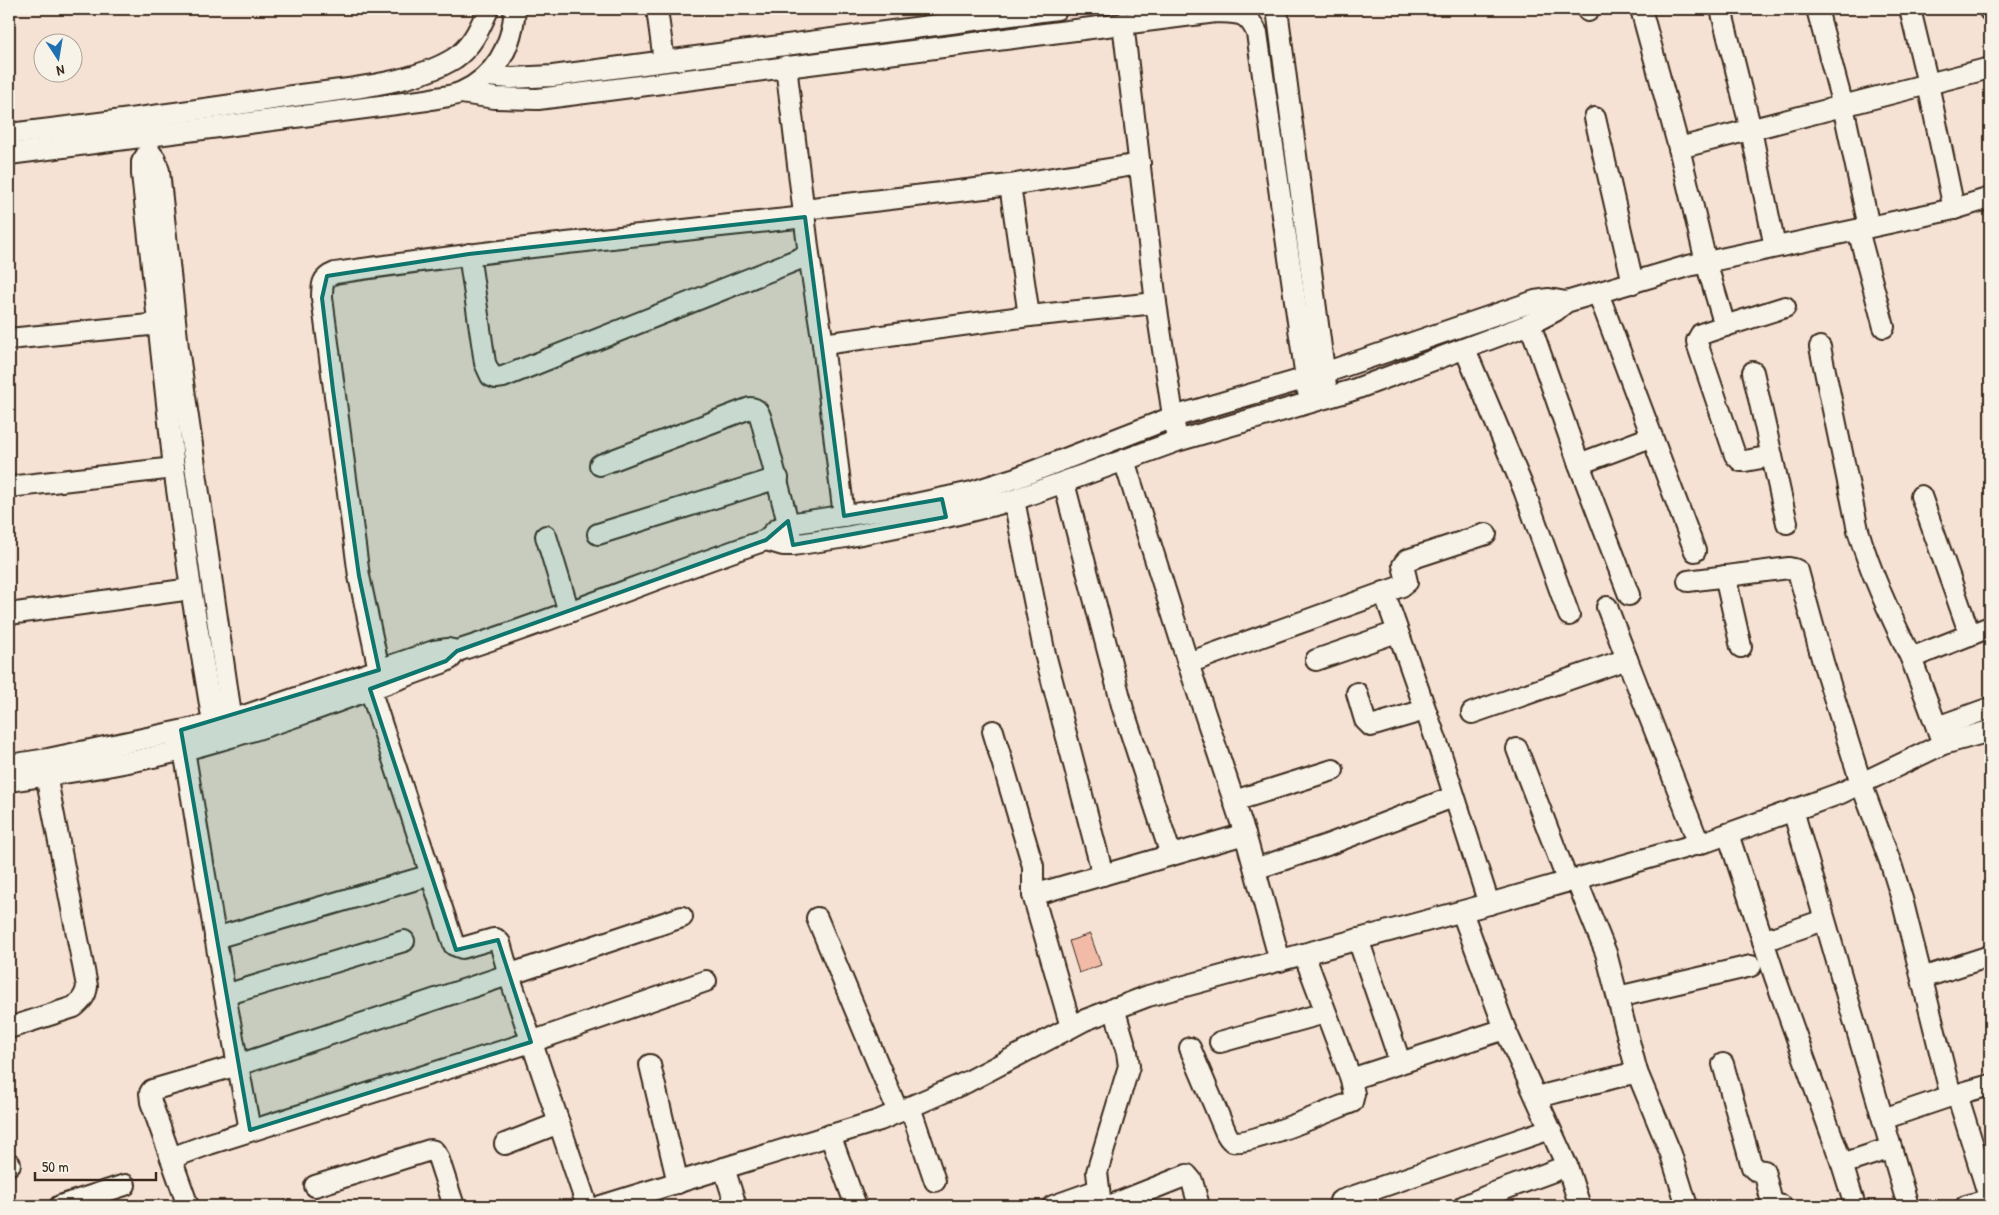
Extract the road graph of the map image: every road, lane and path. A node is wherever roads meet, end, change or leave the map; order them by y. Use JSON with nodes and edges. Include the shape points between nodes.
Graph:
{"nodes":[{"id":1,"x":487,"y":9,"type":"edge"},
{"id":2,"x":515,"y":9,"type":"edge"},
{"id":3,"x":658,"y":9,"type":"edge"},
{"id":4,"x":1057,"y":9,"type":"edge"},
{"id":5,"x":1277,"y":9,"type":"edge"},
{"id":6,"x":1641,"y":9,"type":"edge"},
{"id":7,"x":1721,"y":9,"type":"edge"},
{"id":8,"x":1817,"y":9,"type":"edge"},
{"id":9,"x":1910,"y":9,"type":"edge"},
{"id":10,"x":993,"y":12,"type":"edge"},
{"id":11,"x":1257,"y":14,"type":"edge"},
{"id":12,"x":1124,"y":24,"type":"junction"},
{"id":13,"x":996,"y":40,"type":"junction"},
{"id":14,"x":664,"y":61,"type":"junction"},
{"id":15,"x":786,"y":66,"type":"junction"},
{"id":16,"x":1990,"y":68,"type":"edge"},
{"id":17,"x":488,"y":76,"type":"junction"},
{"id":18,"x":1928,"y":84,"type":"junction"},
{"id":19,"x":461,"y":93,"type":"junction"},
{"id":20,"x":1843,"y":106,"type":"junction"},
{"id":21,"x":1595,"y":118,"type":"dead end"},
{"id":22,"x":1751,"y":130,"type":"junction"},
{"id":23,"x":9,"y":134,"type":"edge"},
{"id":24,"x":147,"y":135,"type":"junction"},
{"id":25,"x":1679,"y":148,"type":"junction"},
{"id":26,"x":9,"y":154,"type":"edge"},
{"id":27,"x":1140,"y":164,"type":"junction"},
{"id":28,"x":1010,"y":185,"type":"junction"},
{"id":29,"x":1990,"y":198,"type":"edge"},
{"id":30,"x":1954,"y":209,"type":"junction"},
{"id":31,"x":804,"y":213,"type":"junction"},
{"id":32,"x":1863,"y":228,"type":"junction"},
{"id":33,"x":1774,"y":247,"type":"junction"},
{"id":34,"x":469,"y":254,"type":"junction"},
{"id":35,"x":809,"y":255,"type":"junction"},
{"id":36,"x":1706,"y":262,"type":"junction"},
{"id":37,"x":1633,"y":283,"type":"junction"},
{"id":38,"x":1598,"y":293,"type":"junction"},
{"id":39,"x":1566,"y":302,"type":"junction"},
{"id":40,"x":1156,"y":303,"type":"junction"},
{"id":41,"x":1785,"y":307,"type":"dead end"},
{"id":42,"x":1029,"y":316,"type":"junction"},
{"id":43,"x":159,"y":324,"type":"junction"},
{"id":44,"x":1530,"y":324,"type":"junction"},
{"id":45,"x":1725,"y":326,"type":"junction"},
{"id":46,"x":1884,"y":327,"type":"dead end"},
{"id":47,"x":9,"y":339,"type":"edge"},
{"id":48,"x":823,"y":344,"type":"junction"},
{"id":49,"x":1820,"y":347,"type":"dead end"},
{"id":50,"x":1465,"y":349,"type":"junction"},
{"id":51,"x":1753,"y":372,"type":"dead end"},
{"id":52,"x":1315,"y":375,"type":"junction"},
{"id":53,"x":1319,"y":400,"type":"junction"},
{"id":54,"x":1173,"y":417,"type":"junction"},
{"id":55,"x":1651,"y":437,"type":"junction"},
{"id":56,"x":1177,"y":441,"type":"junction"},
{"id":57,"x":1772,"y":456,"type":"junction"},
{"id":58,"x":1124,"y":460,"type":"junction"},
{"id":59,"x":1579,"y":464,"type":"junction"},
{"id":60,"x":600,"y":465,"type":"dead end"},
{"id":61,"x":174,"y":468,"type":"junction"},
{"id":62,"x":778,"y":478,"type":"junction"},
{"id":63,"x":1064,"y":483,"type":"junction"},
{"id":64,"x":9,"y":488,"type":"edge"},
{"id":65,"x":1921,"y":496,"type":"dead end"},
{"id":66,"x":1014,"y":500,"type":"junction"},
{"id":67,"x":944,"y":508,"type":"junction"},
{"id":68,"x":844,"y":516,"type":"junction"},
{"id":69,"x":903,"y":516,"type":"junction"},
{"id":70,"x":1788,"y":523,"type":"dead end"},
{"id":71,"x":788,"y":524,"type":"junction"},
{"id":72,"x":598,"y":534,"type":"dead end"},
{"id":73,"x":1486,"y":534,"type":"dead end"},
{"id":74,"x":546,"y":536,"type":"dead end"},
{"id":75,"x":766,"y":540,"type":"junction"},
{"id":76,"x":793,"y":545,"type":"junction"},
{"id":77,"x":1695,"y":550,"type":"dead end"},
{"id":78,"x":1725,"y":576,"type":"junction"},
{"id":79,"x":1688,"y":581,"type":"dead end"},
{"id":80,"x":191,"y":589,"type":"junction"},
{"id":81,"x":1384,"y":592,"type":"junction"},
{"id":82,"x":1629,"y":595,"type":"dead end"},
{"id":83,"x":1606,"y":607,"type":"dead end"},
{"id":84,"x":569,"y":612,"type":"junction"},
{"id":85,"x":9,"y":614,"type":"edge"},
{"id":86,"x":1569,"y":615,"type":"dead end"},
{"id":87,"x":1990,"y":627,"type":"edge"},
{"id":88,"x":1396,"y":632,"type":"junction"},
{"id":89,"x":1970,"y":635,"type":"junction"},
{"id":90,"x":1741,"y":647,"type":"dead end"},
{"id":91,"x":457,"y":651,"type":"junction"},
{"id":92,"x":1911,"y":658,"type":"junction"},
{"id":93,"x":1627,"y":659,"type":"junction"},
{"id":94,"x":1316,"y":660,"type":"dead end"},
{"id":95,"x":1188,"y":663,"type":"junction"},
{"id":96,"x":379,"y":670,"type":"junction"},
{"id":97,"x":370,"y":689,"type":"junction"},
{"id":98,"x":1358,"y":693,"type":"dead end"},
{"id":99,"x":1990,"y":708,"type":"edge"},
{"id":100,"x":1426,"y":710,"type":"junction"},
{"id":101,"x":1472,"y":713,"type":"dead end"},
{"id":102,"x":224,"y":730,"type":"junction"},
{"id":103,"x":993,"y":731,"type":"dead end"},
{"id":104,"x":1990,"y":731,"type":"edge"},
{"id":105,"x":1940,"y":735,"type":"junction"},
{"id":106,"x":183,"y":740,"type":"junction"},
{"id":107,"x":1517,"y":749,"type":"dead end"},
{"id":108,"x":9,"y":765,"type":"edge"},
{"id":109,"x":1333,"y":770,"type":"dead end"},
{"id":110,"x":46,"y":776,"type":"junction"},
{"id":111,"x":9,"y":781,"type":"edge"},
{"id":112,"x":1861,"y":783,"type":"junction"},
{"id":113,"x":1454,"y":797,"type":"junction"},
{"id":114,"x":1234,"y":801,"type":"junction"},
{"id":115,"x":1793,"y":810,"type":"junction"},
{"id":116,"x":1245,"y":834,"type":"junction"},
{"id":117,"x":1728,"y":834,"type":"junction"},
{"id":118,"x":1699,"y":844,"type":"junction"},
{"id":119,"x":1171,"y":855,"type":"junction"},
{"id":120,"x":1255,"y":869,"type":"junction"},
{"id":121,"x":431,"y":875,"type":"junction"},
{"id":122,"x":1103,"y":875,"type":"junction"},
{"id":123,"x":1572,"y":880,"type":"junction"},
{"id":124,"x":1033,"y":895,"type":"junction"},
{"id":125,"x":1489,"y":904,"type":"junction"},
{"id":126,"x":1462,"y":912,"type":"junction"},
{"id":127,"x":682,"y":917,"type":"dead end"},
{"id":128,"x":817,"y":918,"type":"dead end"},
{"id":129,"x":1824,"y":920,"type":"junction"},
{"id":130,"x":216,"y":938,"type":"junction"},
{"id":131,"x":1358,"y":939,"type":"junction"},
{"id":132,"x":1764,"y":941,"type":"junction"},
{"id":133,"x":404,"y":942,"type":"dead end"},
{"id":134,"x":1304,"y":954,"type":"junction"},
{"id":135,"x":1990,"y":956,"type":"edge"},
{"id":136,"x":1280,"y":961,"type":"junction"},
{"id":137,"x":1751,"y":966,"type":"dead end"},
{"id":138,"x":509,"y":975,"type":"junction"},
{"id":139,"x":1922,"y":978,"type":"junction"},
{"id":140,"x":706,"y":981,"type":"dead end"},
{"id":141,"x":225,"y":994,"type":"junction"},
{"id":142,"x":1618,"y":997,"type":"junction"},
{"id":143,"x":1114,"y":1008,"type":"junction"},
{"id":144,"x":1325,"y":1013,"type":"junction"},
{"id":145,"x":1071,"y":1027,"type":"junction"},
{"id":146,"x":9,"y":1028,"type":"edge"},
{"id":147,"x":1505,"y":1029,"type":"junction"},
{"id":148,"x":531,"y":1042,"type":"junction"},
{"id":149,"x":1220,"y":1042,"type":"dead end"},
{"id":150,"x":1190,"y":1048,"type":"dead end"},
{"id":151,"x":1400,"y":1062,"type":"junction"},
{"id":152,"x":1723,"y":1064,"type":"dead end"},
{"id":153,"x":238,"y":1065,"type":"junction"},
{"id":154,"x":650,"y":1065,"type":"dead end"},
{"id":155,"x":1637,"y":1072,"type":"junction"},
{"id":156,"x":1351,"y":1079,"type":"junction"},
{"id":157,"x":1990,"y":1085,"type":"edge"},
{"id":158,"x":1954,"y":1095,"type":"junction"},
{"id":159,"x":1536,"y":1097,"type":"junction"},
{"id":160,"x":904,"y":1110,"type":"junction"},
{"id":161,"x":1883,"y":1119,"type":"junction"},
{"id":162,"x":558,"y":1123,"type":"junction"},
{"id":163,"x":1550,"y":1129,"type":"junction"},
{"id":164,"x":250,"y":1130,"type":"junction"},
{"id":165,"x":830,"y":1135,"type":"junction"},
{"id":166,"x":505,"y":1144,"type":"dead end"},
{"id":167,"x":1891,"y":1148,"type":"junction"},
{"id":168,"x":171,"y":1158,"type":"junction"},
{"id":169,"x":1842,"y":1164,"type":"junction"},
{"id":170,"x":1567,"y":1166,"type":"junction"},
{"id":171,"x":724,"y":1168,"type":"junction"},
{"id":172,"x":678,"y":1182,"type":"junction"},
{"id":173,"x":935,"y":1182,"type":"dead end"},
{"id":174,"x":125,"y":1185,"type":"dead end"},
{"id":175,"x":315,"y":1186,"type":"dead end"},
{"id":176,"x":642,"y":1200,"type":"edge"},
{"id":177,"x":1496,"y":1200,"type":"edge"},
{"id":178,"x":1990,"y":1200,"type":"edge"},
{"id":179,"x":1103,"y":1201,"type":"edge"},
{"id":180,"x":60,"y":1206,"type":"edge"},
{"id":181,"x":188,"y":1206,"type":"edge"},
{"id":182,"x":454,"y":1206,"type":"edge"},
{"id":183,"x":587,"y":1206,"type":"edge"},
{"id":184,"x":601,"y":1206,"type":"edge"},
{"id":185,"x":736,"y":1206,"type":"edge"},
{"id":186,"x":856,"y":1206,"type":"edge"},
{"id":187,"x":1053,"y":1206,"type":"edge"},
{"id":188,"x":1199,"y":1206,"type":"edge"},
{"id":189,"x":1343,"y":1206,"type":"edge"},
{"id":190,"x":1464,"y":1206,"type":"edge"},
{"id":191,"x":1580,"y":1206,"type":"edge"},
{"id":192,"x":1687,"y":1206,"type":"edge"},
{"id":193,"x":1782,"y":1206,"type":"edge"},
{"id":194,"x":1855,"y":1206,"type":"edge"},
{"id":195,"x":1908,"y":1206,"type":"edge"},
{"id":196,"x":1966,"y":1206,"type":"edge"}],
"edges":[{"from":1,"to":24,"type":"street","via":[[474,40],[455,58],[426,71],[382,84]]},
{"from":2,"to":17,"type":"street","via":[[513,31],[502,56]]},
{"from":3,"to":14,"type":"street"},
{"from":4,"to":10,"type":"street"},
{"from":5,"to":52,"type":"street"},
{"from":6,"to":25,"type":"street"},
{"from":7,"to":22,"type":"street"},
{"from":8,"to":20,"type":"street"},
{"from":9,"to":18,"type":"street"},
{"from":10,"to":13,"type":"street"},
{"from":10,"to":14,"type":"street"},
{"from":11,"to":12,"type":"street","via":[[1216,12]]},
{"from":11,"to":52,"type":"street","via":[[1257,33]]},
{"from":12,"to":13,"type":"street"},
{"from":12,"to":27,"type":"street"},
{"from":13,"to":15,"type":"street"},
{"from":14,"to":17,"type":"street","via":[[552,76]]},
{"from":15,"to":19,"type":"street","via":[[538,99]]},
{"from":15,"to":31,"type":"street"},
{"from":16,"to":18,"type":"street"},
{"from":17,"to":19,"type":"street"},
{"from":18,"to":20,"type":"street"},
{"from":18,"to":30,"type":"street"},
{"from":19,"to":24,"type":"street"},
{"from":20,"to":22,"type":"street"},
{"from":20,"to":32,"type":"street"},
{"from":21,"to":37,"type":"street"},
{"from":22,"to":25,"type":"street"},
{"from":22,"to":33,"type":"street"},
{"from":23,"to":24,"type":"street"},
{"from":24,"to":26,"type":"street"},
{"from":24,"to":43,"type":"street","via":[[142,174]]},
{"from":24,"to":102,"type":"street","via":[[159,171]]},
{"from":25,"to":36,"type":"street"},
{"from":27,"to":28,"type":"street"},
{"from":27,"to":40,"type":"street"},
{"from":28,"to":31,"type":"street"},
{"from":28,"to":42,"type":"street"},
{"from":29,"to":30,"type":"street"},
{"from":30,"to":32,"type":"street"},
{"from":31,"to":34,"type":"street"},
{"from":31,"to":35,"type":"street"},
{"from":32,"to":33,"type":"street"},
{"from":32,"to":46,"type":"street"},
{"from":33,"to":36,"type":"street"},
{"from":34,"to":35,"type":"street","via":[[485,364],[491,376],[496,378]]},
{"from":34,"to":96,"type":"street","via":[[335,273],[323,282],[333,390],[359,576]]},
{"from":35,"to":48,"type":"street"},
{"from":36,"to":37,"type":"street"},
{"from":36,"to":45,"type":"street"},
{"from":37,"to":38,"type":"street"},
{"from":38,"to":39,"type":"street"},
{"from":38,"to":55,"type":"street"},
{"from":39,"to":44,"type":"street"},
{"from":39,"to":52,"type":"street","via":[[1535,301]]},
{"from":40,"to":42,"type":"street"},
{"from":40,"to":54,"type":"street"},
{"from":41,"to":45,"type":"street"},
{"from":42,"to":48,"type":"street"},
{"from":43,"to":47,"type":"street"},
{"from":43,"to":61,"type":"street"},
{"from":44,"to":50,"type":"street"},
{"from":44,"to":59,"type":"street"},
{"from":45,"to":57,"type":"street","via":[[1701,334],[1697,341],[1735,455],[1745,462]]},
{"from":48,"to":68,"type":"street"},
{"from":49,"to":92,"type":"street","via":[[1865,555]]},
{"from":50,"to":53,"type":"street"},
{"from":50,"to":86,"type":"street","via":[[1524,490]]},
{"from":51,"to":57,"type":"street"},
{"from":52,"to":53,"type":"street"},
{"from":52,"to":54,"type":"street"},
{"from":53,"to":56,"type":"street"},
{"from":54,"to":56,"type":"street"},
{"from":54,"to":67,"type":"street"},
{"from":55,"to":59,"type":"street"},
{"from":55,"to":77,"type":"street"},
{"from":56,"to":58,"type":"street"},
{"from":57,"to":70,"type":"street"},
{"from":58,"to":63,"type":"street"},
{"from":58,"to":95,"type":"street"},
{"from":59,"to":82,"type":"street"},
{"from":60,"to":62,"type":"street","via":[[754,408],[760,414]]},
{"from":61,"to":64,"type":"street"},
{"from":61,"to":80,"type":"street"},
{"from":62,"to":71,"type":"street"},
{"from":62,"to":72,"type":"street"},
{"from":63,"to":66,"type":"street"},
{"from":63,"to":119,"type":"street","via":[[1123,709]]},
{"from":65,"to":89,"type":"street"},
{"from":66,"to":67,"type":"street"},
{"from":66,"to":122,"type":"street","via":[[1044,650]]},
{"from":67,"to":69,"type":"street"},
{"from":68,"to":69,"type":"street"},
{"from":68,"to":71,"type":"street"},
{"from":69,"to":76,"type":"street"},
{"from":71,"to":75,"type":"street"},
{"from":71,"to":76,"type":"street"},
{"from":73,"to":81,"type":"street","via":[[1407,560],[1403,565],[1407,582]]},
{"from":74,"to":84,"type":"street"},
{"from":75,"to":76,"type":"street"},
{"from":75,"to":84,"type":"street"},
{"from":78,"to":79,"type":"street"},
{"from":78,"to":90,"type":"street"},
{"from":78,"to":112,"type":"street","via":[[1789,568],[1798,571]]},
{"from":80,"to":85,"type":"street"},
{"from":80,"to":102,"type":"street"},
{"from":81,"to":88,"type":"street"},
{"from":81,"to":95,"type":"street"},
{"from":83,"to":93,"type":"street"},
{"from":84,"to":91,"type":"street"},
{"from":87,"to":89,"type":"street"},
{"from":88,"to":94,"type":"street"},
{"from":88,"to":100,"type":"street"},
{"from":89,"to":92,"type":"street"},
{"from":91,"to":96,"type":"street","via":[[440,649]]},
{"from":91,"to":97,"type":"street","via":[[446,662]]},
{"from":92,"to":105,"type":"street"},
{"from":93,"to":101,"type":"street"},
{"from":93,"to":118,"type":"street"},
{"from":95,"to":114,"type":"street"},
{"from":96,"to":102,"type":"street"},
{"from":97,"to":102,"type":"street","via":[[274,724]]},
{"from":97,"to":121,"type":"street"},
{"from":98,"to":100,"type":"street","via":[[1365,720],[1371,726]]},
{"from":99,"to":105,"type":"street"},
{"from":100,"to":113,"type":"street"},
{"from":102,"to":106,"type":"street"},
{"from":103,"to":124,"type":"street","via":[[1033,866]]},
{"from":104,"to":105,"type":"street"},
{"from":105,"to":112,"type":"street"},
{"from":106,"to":108,"type":"street"},
{"from":106,"to":110,"type":"street","via":[[148,758]]},
{"from":106,"to":130,"type":"street"},
{"from":107,"to":123,"type":"street"},
{"from":109,"to":114,"type":"street"},
{"from":110,"to":111,"type":"street"},
{"from":110,"to":146,"type":"street","via":[[86,993],[74,1007]]},
{"from":112,"to":115,"type":"street"},
{"from":112,"to":139,"type":"street","via":[[1891,864]]},
{"from":113,"to":120,"type":"street"},
{"from":113,"to":125,"type":"street"},
{"from":114,"to":116,"type":"street"},
{"from":115,"to":117,"type":"street"},
{"from":115,"to":129,"type":"street"},
{"from":116,"to":119,"type":"street"},
{"from":116,"to":120,"type":"street"},
{"from":117,"to":118,"type":"street"},
{"from":117,"to":132,"type":"street"},
{"from":118,"to":123,"type":"street"},
{"from":119,"to":122,"type":"street"},
{"from":120,"to":136,"type":"street"},
{"from":121,"to":130,"type":"street"},
{"from":121,"to":138,"type":"street","via":[[454,945],[462,948],[496,939]]},
{"from":122,"to":124,"type":"street"},
{"from":123,"to":125,"type":"street"},
{"from":123,"to":142,"type":"street","via":[[1606,953]]},
{"from":124,"to":145,"type":"street"},
{"from":125,"to":126,"type":"street"},
{"from":126,"to":131,"type":"street"},
{"from":126,"to":147,"type":"street"},
{"from":127,"to":138,"type":"street"},
{"from":128,"to":160,"type":"street"},
{"from":129,"to":132,"type":"street"},
{"from":129,"to":161,"type":"street"},
{"from":130,"to":141,"type":"street"},
{"from":131,"to":134,"type":"street"},
{"from":131,"to":151,"type":"street"},
{"from":132,"to":169,"type":"street"},
{"from":133,"to":141,"type":"street"},
{"from":134,"to":136,"type":"street"},
{"from":134,"to":144,"type":"street"},
{"from":135,"to":139,"type":"street"},
{"from":136,"to":143,"type":"street"},
{"from":137,"to":142,"type":"street"},
{"from":138,"to":148,"type":"street"},
{"from":138,"to":153,"type":"street"},
{"from":139,"to":158,"type":"street"},
{"from":140,"to":148,"type":"street"},
{"from":141,"to":153,"type":"street"},
{"from":142,"to":155,"type":"street"},
{"from":143,"to":145,"type":"street"},
{"from":143,"to":179,"type":"street","via":[[1129,1066],[1097,1172]]},
{"from":144,"to":149,"type":"street"},
{"from":144,"to":156,"type":"street"},
{"from":145,"to":160,"type":"street","via":[[967,1082]]},
{"from":147,"to":151,"type":"street"},
{"from":147,"to":159,"type":"street"},
{"from":148,"to":162,"type":"street"},
{"from":148,"to":164,"type":"street"},
{"from":150,"to":156,"type":"street","via":[[1226,1133],[1234,1141],[1303,1122],[1352,1102]]},
{"from":151,"to":156,"type":"street"},
{"from":152,"to":193,"type":"street","via":[[1752,1167],[1764,1171],[1772,1203]]},
{"from":153,"to":164,"type":"street"},
{"from":153,"to":168,"type":"street","via":[[152,1090],[151,1102]]},
{"from":154,"to":172,"type":"street"},
{"from":155,"to":159,"type":"street"},
{"from":155,"to":192,"type":"street","via":[[1674,1161]]},
{"from":157,"to":158,"type":"street"},
{"from":158,"to":161,"type":"street"},
{"from":158,"to":178,"type":"street"},
{"from":159,"to":163,"type":"street"},
{"from":160,"to":165,"type":"street"},
{"from":160,"to":173,"type":"street"},
{"from":161,"to":167,"type":"street"},
{"from":162,"to":166,"type":"street"},
{"from":162,"to":183,"type":"street"},
{"from":163,"to":170,"type":"street"},
{"from":163,"to":189,"type":"street","via":[[1340,1202]]},
{"from":164,"to":168,"type":"street"},
{"from":165,"to":171,"type":"street"},
{"from":165,"to":186,"type":"street"},
{"from":167,"to":169,"type":"street"},
{"from":167,"to":195,"type":"street"},
{"from":168,"to":181,"type":"street"},
{"from":169,"to":194,"type":"street"},
{"from":170,"to":177,"type":"street"},
{"from":170,"to":191,"type":"street"},
{"from":171,"to":172,"type":"street"},
{"from":171,"to":185,"type":"street"},
{"from":172,"to":176,"type":"street"},
{"from":174,"to":180,"type":"street"},
{"from":175,"to":182,"type":"street","via":[[434,1151]]},
{"from":176,"to":184,"type":"street"},
{"from":177,"to":190,"type":"street"},
{"from":178,"to":196,"type":"street"},
{"from":179,"to":187,"type":"street"},
{"from":179,"to":188,"type":"street","via":[[1187,1175]]}]}
